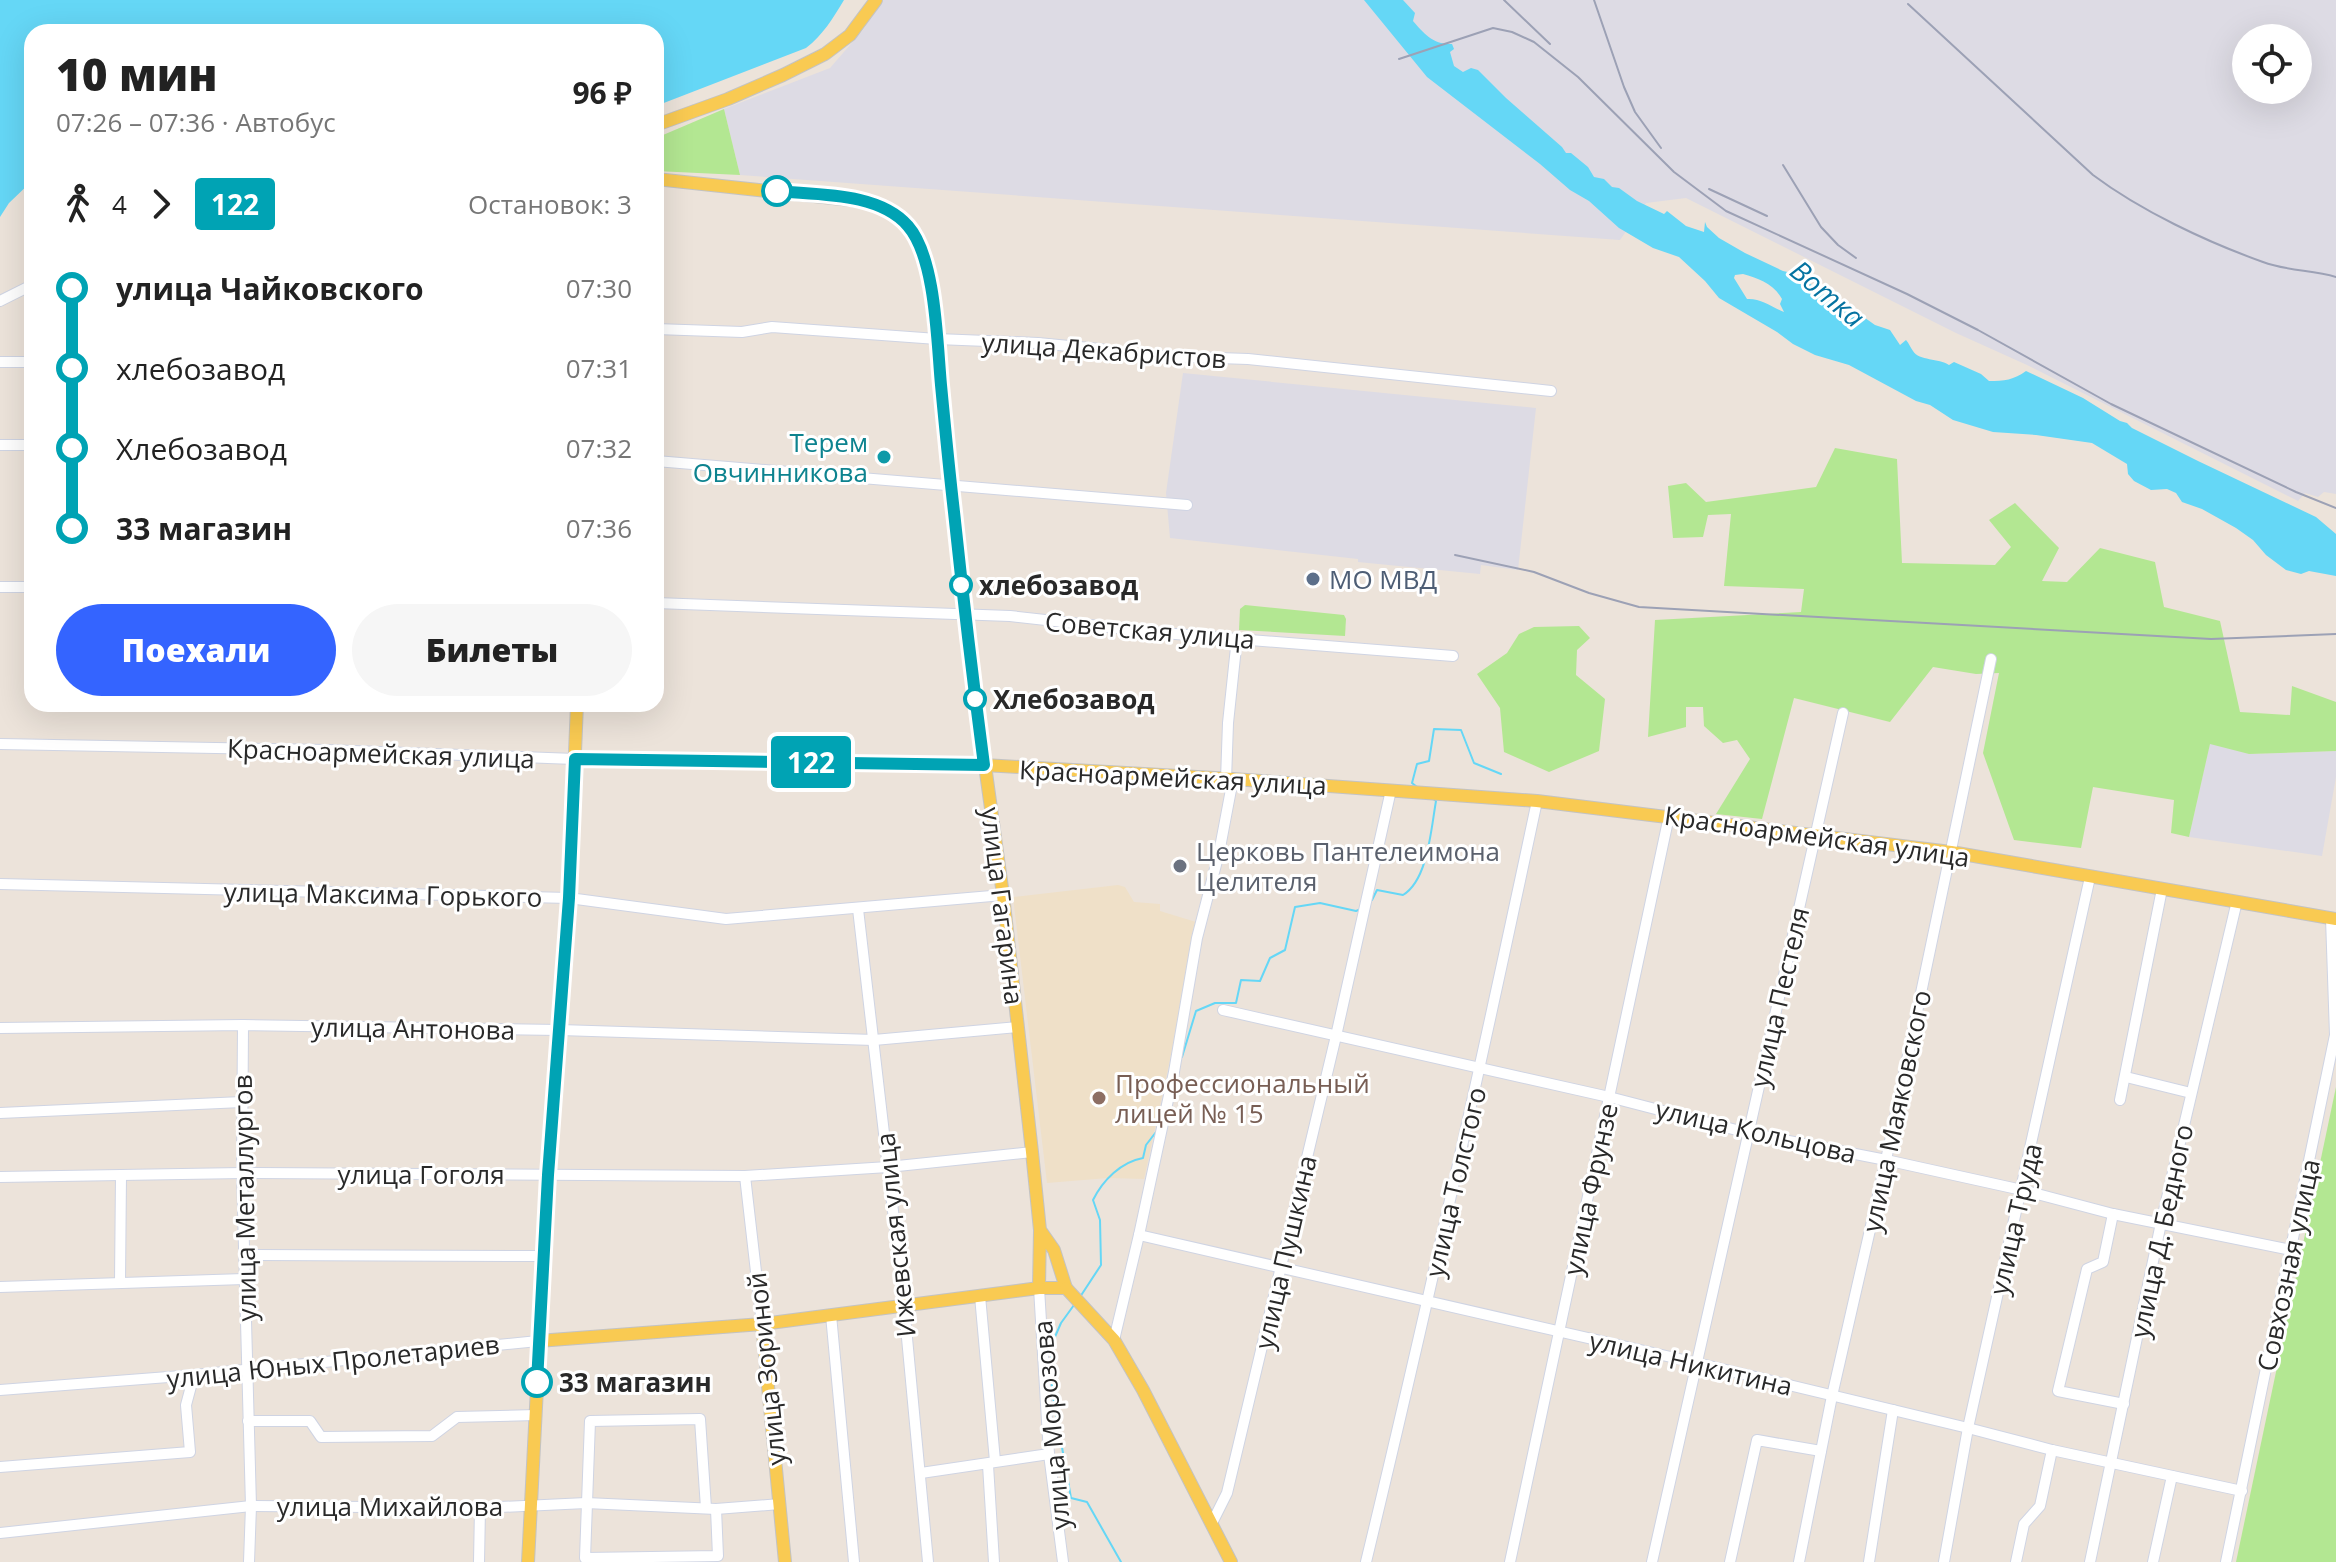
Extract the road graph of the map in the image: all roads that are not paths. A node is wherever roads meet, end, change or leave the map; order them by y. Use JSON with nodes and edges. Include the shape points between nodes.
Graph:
{"nodes":[{"id":1,"x":876,"y":0,"type":"edge"},
{"id":2,"x":664,"y":122,"type":"edge"},
{"id":3,"x":664,"y":180,"type":"edge"},
{"id":4,"x":24,"y":289,"type":"edge"},
{"id":5,"x":0,"y":301,"type":"edge"},
{"id":6,"x":664,"y":329,"type":"edge"},
{"id":7,"x":937,"y":339,"type":"junction"},
{"id":8,"x":0,"y":362,"type":"edge"},
{"id":9,"x":24,"y":362,"type":"edge"},
{"id":10,"x":1551,"y":391,"type":"dead end"},
{"id":11,"x":0,"y":445,"type":"edge"},
{"id":12,"x":24,"y":445,"type":"edge"},
{"id":13,"x":664,"y":462,"type":"edge"},
{"id":14,"x":951,"y":486,"type":"junction"},
{"id":15,"x":1187,"y":505,"type":"dead end"},
{"id":16,"x":0,"y":587,"type":"edge"},
{"id":17,"x":24,"y":587,"type":"edge"},
{"id":18,"x":664,"y":603,"type":"edge"},
{"id":19,"x":964,"y":614,"type":"junction"},
{"id":20,"x":1237,"y":638,"type":"junction"},
{"id":21,"x":1453,"y":656,"type":"dead end"},
{"id":22,"x":1991,"y":659,"type":"dead end"},
{"id":23,"x":577,"y":712,"type":"edge"},
{"id":24,"x":1843,"y":713,"type":"dead end"},
{"id":25,"x":0,"y":744,"type":"edge"},
{"id":26,"x":575,"y":759,"type":"junction"},
{"id":27,"x":984,"y":765,"type":"junction"},
{"id":28,"x":1230,"y":780,"type":"junction"},
{"id":29,"x":1391,"y":790,"type":"junction"},
{"id":30,"x":1537,"y":801,"type":"junction"},
{"id":31,"x":1669,"y":816,"type":"junction"},
{"id":32,"x":1815,"y":836,"type":"junction"},
{"id":33,"x":1951,"y":852,"type":"junction"},
{"id":34,"x":2090,"y":877,"type":"junction"},
{"id":35,"x":0,"y":884,"type":"edge"},
{"id":36,"x":2162,"y":889,"type":"junction"},
{"id":37,"x":1003,"y":895,"type":"junction"},
{"id":38,"x":569,"y":898,"type":"junction"},
{"id":39,"x":2237,"y":901,"type":"junction"},
{"id":40,"x":858,"y":909,"type":"junction"},
{"id":41,"x":2334,"y":919,"type":"edge"},
{"id":42,"x":1223,"y":1010,"type":"dead end"},
{"id":43,"x":243,"y":1025,"type":"junction"},
{"id":44,"x":1018,"y":1027,"type":"junction"},
{"id":45,"x":0,"y":1028,"type":"edge"},
{"id":46,"x":560,"y":1030,"type":"junction"},
{"id":47,"x":1336,"y":1036,"type":"junction"},
{"id":48,"x":874,"y":1040,"type":"junction"},
{"id":49,"x":1481,"y":1068,"type":"junction"},
{"id":50,"x":2126,"y":1077,"type":"junction"},
{"id":51,"x":2191,"y":1093,"type":"junction"},
{"id":52,"x":1609,"y":1097,"type":"junction"},
{"id":53,"x":2120,"y":1100,"type":"dead end"},
{"id":54,"x":242,"y":1102,"type":"junction"},
{"id":55,"x":0,"y":1113,"type":"edge"},
{"id":56,"x":1748,"y":1133,"type":"junction"},
{"id":57,"x":1032,"y":1152,"type":"junction"},
{"id":58,"x":1886,"y":1160,"type":"junction"},
{"id":59,"x":888,"y":1167,"type":"junction"},
{"id":60,"x":242,"y":1173,"type":"junction"},
{"id":61,"x":121,"y":1175,"type":"junction"},
{"id":62,"x":548,"y":1175,"type":"junction"},
{"id":63,"x":745,"y":1176,"type":"junction"},
{"id":64,"x":0,"y":1177,"type":"edge"},
{"id":65,"x":2022,"y":1190,"type":"junction"},
{"id":66,"x":2113,"y":1214,"type":"junction"},
{"id":67,"x":2161,"y":1223,"type":"junction"},
{"id":68,"x":1040,"y":1230,"type":"junction"},
{"id":69,"x":1139,"y":1235,"type":"junction"},
{"id":70,"x":2291,"y":1250,"type":"junction"},
{"id":71,"x":244,"y":1255,"type":"junction"},
{"id":72,"x":545,"y":1256,"type":"junction"},
{"id":73,"x":1281,"y":1268,"type":"junction"},
{"id":74,"x":244,"y":1279,"type":"junction"},
{"id":75,"x":120,"y":1283,"type":"junction"},
{"id":76,"x":0,"y":1287,"type":"edge"},
{"id":77,"x":1039,"y":1288,"type":"junction"},
{"id":78,"x":1066,"y":1288,"type":"junction"},
{"id":79,"x":980,"y":1296,"type":"junction"},
{"id":80,"x":1428,"y":1302,"type":"junction"},
{"id":81,"x":904,"y":1306,"type":"junction"},
{"id":82,"x":831,"y":1315,"type":"junction"},
{"id":83,"x":762,"y":1324,"type":"junction"},
{"id":84,"x":1560,"y":1333,"type":"junction"},
{"id":85,"x":1114,"y":1340,"type":"junction"},
{"id":86,"x":538,"y":1341,"type":"junction"},
{"id":87,"x":1697,"y":1363,"type":"junction"},
{"id":88,"x":246,"y":1370,"type":"junction"},
{"id":89,"x":194,"y":1375,"type":"junction"},
{"id":90,"x":0,"y":1390,"type":"edge"},
{"id":91,"x":1832,"y":1396,"type":"junction"},
{"id":92,"x":2124,"y":1404,"type":"junction"},
{"id":93,"x":1893,"y":1410,"type":"junction"},
{"id":94,"x":536,"y":1415,"type":"junction"},
{"id":95,"x":248,"y":1421,"type":"junction"},
{"id":96,"x":1968,"y":1428,"type":"junction"},
{"id":97,"x":2052,"y":1450,"type":"junction"},
{"id":98,"x":1821,"y":1451,"type":"junction"},
{"id":99,"x":1049,"y":1454,"type":"junction"},
{"id":100,"x":991,"y":1463,"type":"junction"},
{"id":101,"x":2112,"y":1463,"type":"junction"},
{"id":102,"x":0,"y":1467,"type":"edge"},
{"id":103,"x":921,"y":1473,"type":"junction"},
{"id":104,"x":2172,"y":1476,"type":"junction"},
{"id":105,"x":2242,"y":1491,"type":"junction"},
{"id":106,"x":586,"y":1503,"type":"junction"},
{"id":107,"x":780,"y":1504,"type":"junction"},
{"id":108,"x":251,"y":1506,"type":"junction"},
{"id":109,"x":531,"y":1506,"type":"junction"},
{"id":110,"x":480,"y":1508,"type":"junction"},
{"id":111,"x":711,"y":1508,"type":"junction"},
{"id":112,"x":1212,"y":1523,"type":"junction"},
{"id":113,"x":0,"y":1533,"type":"edge"},
{"id":114,"x":235,"y":1562,"type":"edge"},
{"id":115,"x":249,"y":1562,"type":"edge"},
{"id":116,"x":479,"y":1562,"type":"edge"},
{"id":117,"x":528,"y":1562,"type":"edge"},
{"id":118,"x":785,"y":1562,"type":"edge"},
{"id":119,"x":854,"y":1562,"type":"edge"},
{"id":120,"x":928,"y":1562,"type":"edge"},
{"id":121,"x":994,"y":1562,"type":"edge"},
{"id":122,"x":1063,"y":1562,"type":"edge"},
{"id":123,"x":1231,"y":1562,"type":"edge"},
{"id":124,"x":1366,"y":1562,"type":"edge"},
{"id":125,"x":1510,"y":1562,"type":"edge"},
{"id":126,"x":1652,"y":1562,"type":"edge"},
{"id":127,"x":1730,"y":1562,"type":"edge"},
{"id":128,"x":1799,"y":1562,"type":"edge"},
{"id":129,"x":1869,"y":1562,"type":"edge"},
{"id":130,"x":1944,"y":1562,"type":"edge"},
{"id":131,"x":2016,"y":1562,"type":"edge"},
{"id":132,"x":2090,"y":1562,"type":"edge"},
{"id":133,"x":2153,"y":1562,"type":"edge"},
{"id":134,"x":2226,"y":1562,"type":"edge"}],
"edges":[{"from":1,"to":2,"type":"main road","via":[[859,25],[825,54]]},
{"from":3,"to":7,"type":"main road","name":"улица Гагарина","via":[[849,198],[884,208],[908,226],[924,255]]},
{"from":4,"to":5,"type":"street"},
{"from":6,"to":7,"type":"street","name":"улица Декабристов","via":[[742,332],[772,327]]},
{"from":7,"to":10,"type":"street","name":"улица Декабристов","via":[[1248,359]]},
{"from":7,"to":14,"type":"main road","name":"улица Гагарина"},
{"from":8,"to":9,"type":"street"},
{"from":11,"to":12,"type":"street"},
{"from":13,"to":14,"type":"street"},
{"from":14,"to":15,"type":"street"},
{"from":14,"to":19,"type":"main road","name":"улица Гагарина"},
{"from":16,"to":17,"type":"street"},
{"from":18,"to":19,"type":"street","name":"Советская улица"},
{"from":19,"to":20,"type":"street","name":"Советская улица"},
{"from":19,"to":27,"type":"main road","name":"улица Гагарина"},
{"from":20,"to":21,"type":"street","name":"Советская улица"},
{"from":20,"to":28,"type":"street","via":[[1228,723]]},
{"from":22,"to":33,"type":"street","name":"улица Маяковского"},
{"from":23,"to":26,"type":"main road"},
{"from":24,"to":32,"type":"street","name":"улица Пестеля"},
{"from":25,"to":26,"type":"street","name":"Красноармейская улица"},
{"from":26,"to":27,"type":"main road","name":"Красноармейская улица"},
{"from":26,"to":38,"type":"main road"},
{"from":27,"to":28,"type":"main road","name":"Красноармейская улица"},
{"from":27,"to":37,"type":"main road","name":"улица Гагарина"},
{"from":28,"to":29,"type":"main road","name":"Красноармейская улица"},
{"from":28,"to":69,"type":"street"},
{"from":29,"to":30,"type":"main road","name":"Красноармейская улица"},
{"from":29,"to":47,"type":"street","name":"улица Пушкина"},
{"from":30,"to":31,"type":"main road","name":"Красноармейская улица"},
{"from":30,"to":49,"type":"street","name":"улица Толстого"},
{"from":31,"to":32,"type":"main road","name":"Красноармейская улица"},
{"from":31,"to":52,"type":"street","name":"улица Фрунзе"},
{"from":32,"to":33,"type":"main road","name":"Красноармейская улица"},
{"from":32,"to":56,"type":"street","name":"улица Пестеля"},
{"from":33,"to":34,"type":"main road","name":"Красноармейская улица"},
{"from":33,"to":58,"type":"street","name":"улица Маяковского"},
{"from":34,"to":36,"type":"main road","name":"Красноармейская улица"},
{"from":34,"to":65,"type":"street","name":"улица Труда"},
{"from":35,"to":38,"type":"street","name":"улица Максима Горького"},
{"from":36,"to":39,"type":"main road","name":"Красноармейская улица"},
{"from":36,"to":50,"type":"street"},
{"from":37,"to":40,"type":"street","name":"улица Максима Горького"},
{"from":37,"to":44,"type":"main road","name":"улица Гагарина"},
{"from":38,"to":40,"type":"street","name":"улица Максима Горького","via":[[726,919]]},
{"from":38,"to":46,"type":"main road"},
{"from":39,"to":41,"type":"main road","name":"Красноармейская улица"},
{"from":39,"to":51,"type":"street","name":"улица Д. Бедного"},
{"from":40,"to":48,"type":"street","name":"Ижевская улица"},
{"from":41,"to":70,"type":"street","name":"Совхозная улица","via":[[2335,1035]]},
{"from":42,"to":47,"type":"street","name":"улица Кольцова"},
{"from":43,"to":45,"type":"street","name":"улица Антонова"},
{"from":43,"to":46,"type":"street","name":"улица Антонова"},
{"from":43,"to":54,"type":"street","name":"улица Металлургов"},
{"from":44,"to":48,"type":"street","name":"улица Антонова"},
{"from":44,"to":57,"type":"main road","name":"улица Гагарина"},
{"from":46,"to":48,"type":"street","name":"улица Антонова"},
{"from":46,"to":62,"type":"main road"},
{"from":47,"to":49,"type":"street","name":"улица Кольцова"},
{"from":47,"to":73,"type":"street","name":"улица Пушкина"},
{"from":48,"to":59,"type":"street","name":"Ижевская улица"},
{"from":49,"to":52,"type":"street","name":"улица Кольцова"},
{"from":49,"to":80,"type":"street","name":"улица Толстого"},
{"from":50,"to":51,"type":"street"},
{"from":50,"to":53,"type":"street"},
{"from":51,"to":67,"type":"street","name":"улица Д. Бедного"},
{"from":52,"to":56,"type":"street","name":"улица Кольцова"},
{"from":52,"to":84,"type":"street","name":"улица Фрунзе"},
{"from":54,"to":55,"type":"street"},
{"from":54,"to":60,"type":"street","name":"улица Металлургов"},
{"from":56,"to":58,"type":"street","name":"улица Кольцова"},
{"from":56,"to":87,"type":"street","name":"улица Пестеля"},
{"from":57,"to":59,"type":"street","name":"улица Гоголя"},
{"from":57,"to":68,"type":"main road","name":"улица Гагарина"},
{"from":58,"to":65,"type":"street","name":"улица Кольцова"},
{"from":58,"to":91,"type":"street","name":"улица Маяковского"},
{"from":59,"to":63,"type":"street","name":"улица Гоголя"},
{"from":59,"to":81,"type":"street","name":"Ижевская улица"},
{"from":60,"to":61,"type":"street","name":"улица Гоголя"},
{"from":60,"to":62,"type":"street","name":"улица Гоголя"},
{"from":60,"to":71,"type":"street","name":"улица Металлургов"},
{"from":61,"to":64,"type":"street","name":"улица Гоголя"},
{"from":61,"to":75,"type":"street"},
{"from":62,"to":63,"type":"street","name":"улица Гоголя"},
{"from":62,"to":72,"type":"main road"},
{"from":63,"to":83,"type":"street","name":"улица Зориной"},
{"from":65,"to":66,"type":"street","name":"улица Кольцова"},
{"from":65,"to":96,"type":"street","name":"улица Труда"},
{"from":66,"to":67,"type":"street","name":"улица Кольцова"},
{"from":66,"to":92,"type":"street","via":[[2103,1262],[2087,1269],[2058,1391]]},
{"from":67,"to":70,"type":"street","name":"улица Кольцова"},
{"from":67,"to":92,"type":"street","name":"улица Д. Бедного"},
{"from":68,"to":77,"type":"main road","name":"улица Гагарина"},
{"from":68,"to":78,"type":"main road","via":[[1054,1250]]},
{"from":69,"to":73,"type":"street","name":"улица Никитина"},
{"from":69,"to":85,"type":"street"},
{"from":70,"to":105,"type":"street","name":"Совхозная улица"},
{"from":71,"to":72,"type":"street"},
{"from":71,"to":74,"type":"street","name":"улица Металлургов"},
{"from":72,"to":86,"type":"main road"},
{"from":73,"to":80,"type":"street","name":"улица Никитина"},
{"from":73,"to":112,"type":"street","name":"улица Пушкина","via":[[1227,1493]]},
{"from":74,"to":75,"type":"street"},
{"from":74,"to":88,"type":"street","name":"улица Металлургов"},
{"from":75,"to":76,"type":"street"},
{"from":77,"to":78,"type":"main road","name":"улица Юных Пролетариев"},
{"from":77,"to":79,"type":"main road","name":"улица Юных Пролетариев"},
{"from":77,"to":99,"type":"street","name":"улица Морозова"},
{"from":78,"to":85,"type":"main road"},
{"from":79,"to":81,"type":"main road","name":"улица Юных Пролетариев"},
{"from":79,"to":100,"type":"street"},
{"from":80,"to":84,"type":"street","name":"улица Никитина"},
{"from":80,"to":124,"type":"street","name":"улица Толстого"},
{"from":81,"to":82,"type":"main road","name":"улица Юных Пролетариев"},
{"from":81,"to":103,"type":"street","name":"Ижевская улица"},
{"from":82,"to":83,"type":"main road","name":"улица Юных Пролетариев"},
{"from":82,"to":119,"type":"street"},
{"from":83,"to":86,"type":"main road","name":"улица Юных Пролетариев"},
{"from":83,"to":107,"type":"main road","name":"улица Зориной"},
{"from":84,"to":87,"type":"street","name":"улица Никитина"},
{"from":84,"to":125,"type":"street","name":"улица Фрунзе"},
{"from":85,"to":112,"type":"main road"},
{"from":86,"to":88,"type":"street","name":"улица Юных Пролетариев"},
{"from":86,"to":94,"type":"main road"},
{"from":87,"to":91,"type":"street","name":"улица Никитина"},
{"from":87,"to":126,"type":"street","name":"улица Пестеля"},
{"from":88,"to":89,"type":"street","name":"улица Юных Пролетариев"},
{"from":88,"to":95,"type":"street","name":"улица Металлургов"},
{"from":89,"to":90,"type":"street","name":"улица Юных Пролетариев"},
{"from":89,"to":102,"type":"street","via":[[186,1405],[190,1452]]},
{"from":91,"to":93,"type":"street","name":"улица Никитина"},
{"from":91,"to":98,"type":"street","name":"улица Маяковского"},
{"from":92,"to":101,"type":"street","name":"улица Д. Бедного"},
{"from":93,"to":96,"type":"street","name":"улица Никитина"},
{"from":93,"to":129,"type":"street"},
{"from":94,"to":95,"type":"street","via":[[457,1417],[432,1436],[321,1437],[310,1421]]},
{"from":94,"to":109,"type":"main road"},
{"from":95,"to":108,"type":"street","name":"улица Металлургов"},
{"from":96,"to":97,"type":"street","name":"улица Никитина"},
{"from":96,"to":130,"type":"street","name":"улица Труда"},
{"from":97,"to":101,"type":"street","name":"улица Никитина"},
{"from":97,"to":131,"type":"street","via":[[2040,1506],[2024,1524]]},
{"from":98,"to":127,"type":"street","via":[[1757,1440]]},
{"from":98,"to":128,"type":"street","name":"улица Маяковского"},
{"from":99,"to":100,"type":"street"},
{"from":99,"to":122,"type":"street","name":"улица Морозова"},
{"from":100,"to":103,"type":"street"},
{"from":100,"to":121,"type":"street"},
{"from":101,"to":104,"type":"street","name":"улица Никитина"},
{"from":101,"to":132,"type":"street","name":"улица Д. Бедного"},
{"from":103,"to":120,"type":"street","name":"Ижевская улица"},
{"from":104,"to":105,"type":"street","name":"улица Никитина"},
{"from":104,"to":133,"type":"street"},
{"from":105,"to":134,"type":"street","name":"Совхозная улица"},
{"from":106,"to":109,"type":"street","name":"улица Михайлова"},
{"from":106,"to":111,"type":"street","name":"улица Михайлова"},
{"from":106,"to":111,"type":"street","via":[[585,1558],[718,1556]]},
{"from":106,"to":111,"type":"street","via":[[590,1421],[700,1419]]},
{"from":107,"to":111,"type":"street","name":"улица Михайлова"},
{"from":107,"to":118,"type":"main road","name":"улица Зориной"},
{"from":108,"to":110,"type":"street","name":"улица Михайлова"},
{"from":108,"to":113,"type":"street","name":"улица Михайлова"},
{"from":108,"to":115,"type":"street","name":"улица Металлургов"},
{"from":109,"to":110,"type":"street","name":"улица Михайлова"},
{"from":109,"to":117,"type":"main road"},
{"from":110,"to":116,"type":"street"},
{"from":112,"to":123,"type":"main road"},
{"from":114,"to":115,"type":"street"}]}
